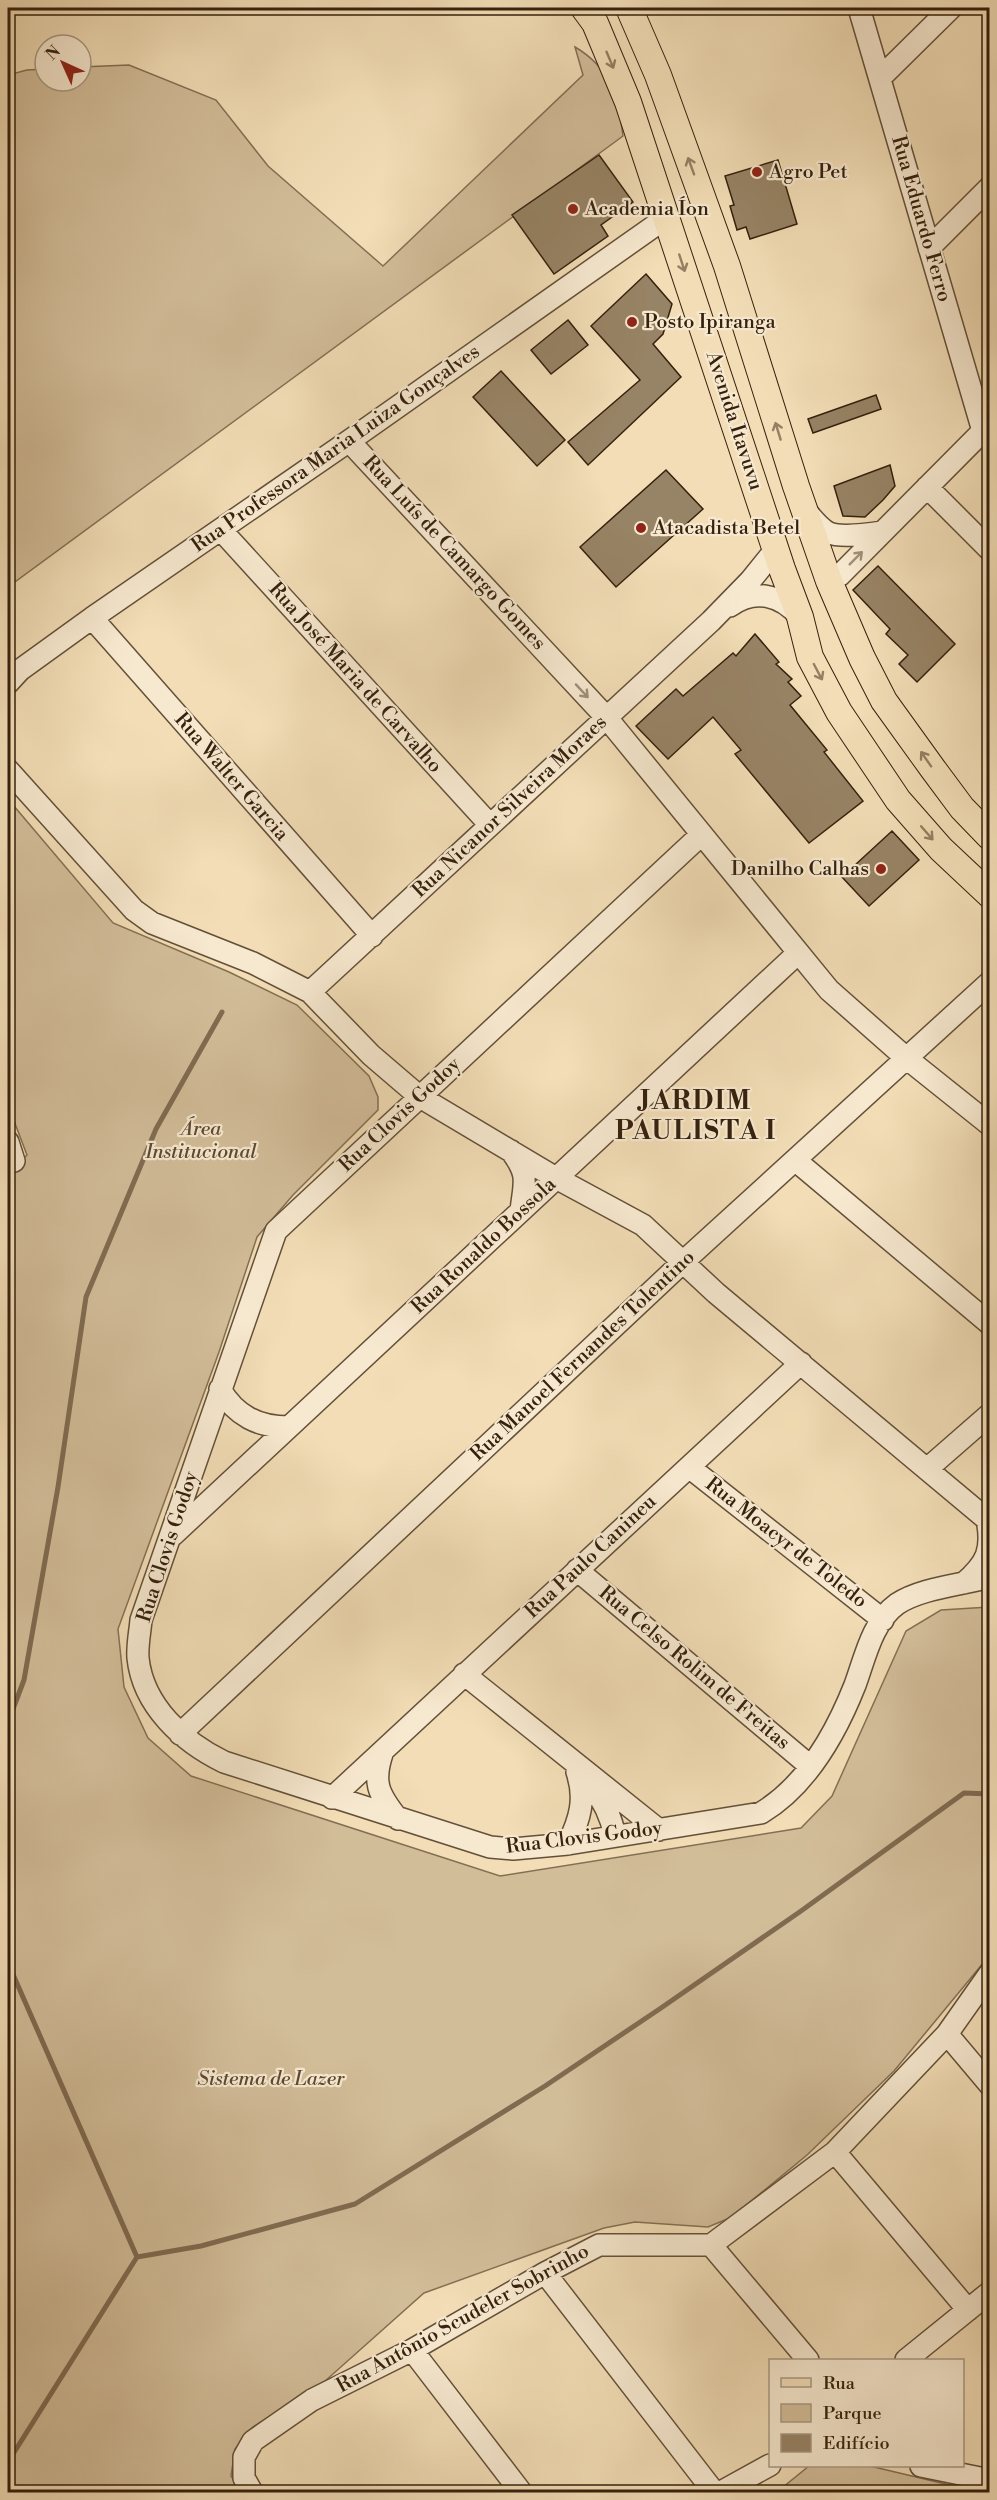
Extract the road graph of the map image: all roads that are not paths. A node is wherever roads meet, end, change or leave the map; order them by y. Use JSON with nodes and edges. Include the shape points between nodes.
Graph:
{"nodes":[{"id":1,"x":584,"y":8,"type":"edge"},
{"id":2,"x":628,"y":8,"type":"edge"},
{"id":3,"x":859,"y":8,"type":"edge"},
{"id":4,"x":951,"y":8,"type":"edge"},
{"id":5,"x":880,"y":78,"type":"junction"},
{"id":6,"x":990,"y":187,"type":"edge"},
{"id":7,"x":667,"y":217,"type":"junction"},
{"id":8,"x":929,"y":248,"type":"junction"},
{"id":9,"x":986,"y":428,"type":"edge"},
{"id":10,"x":349,"y":441,"type":"junction"},
{"id":11,"x":927,"y":487,"type":"junction"},
{"id":12,"x":800,"y":498,"type":"junction"},
{"id":13,"x":221,"y":530,"type":"junction"},
{"id":14,"x":882,"y":532,"type":"junction"},
{"id":15,"x":776,"y":549,"type":"junction"},
{"id":16,"x":990,"y":550,"type":"edge"},
{"id":17,"x":829,"y":580,"type":"junction"},
{"id":18,"x":782,"y":594,"type":"junction"},
{"id":19,"x":92,"y":618,"type":"junction"},
{"id":20,"x":711,"y":621,"type":"junction"},
{"id":21,"x":8,"y":682,"type":"edge"},
{"id":22,"x":606,"y":717,"type":"junction"},
{"id":23,"x":8,"y":770,"type":"edge"},
{"id":24,"x":490,"y":825,"type":"junction"},
{"id":25,"x":700,"y":835,"type":"junction"},
{"id":26,"x":990,"y":837,"type":"edge"},
{"id":27,"x":990,"y":895,"type":"edge"},
{"id":28,"x":372,"y":936,"type":"junction"},
{"id":29,"x":798,"y":953,"type":"junction"},
{"id":30,"x":990,"y":982,"type":"edge"},
{"id":31,"x":310,"y":992,"type":"junction"},
{"id":32,"x":905,"y":1058,"type":"junction"},
{"id":33,"x":420,"y":1097,"type":"junction"},
{"id":34,"x":990,"y":1125,"type":"edge"},
{"id":35,"x":588,"y":1149,"type":"junction"},
{"id":36,"x":511,"y":1150,"type":"junction"},
{"id":37,"x":795,"y":1160,"type":"junction"},
{"id":38,"x":556,"y":1178,"type":"junction"},
{"id":39,"x":595,"y":1200,"type":"junction"},
{"id":40,"x":521,"y":1211,"type":"junction"},
{"id":41,"x":683,"y":1262,"type":"junction"},
{"id":42,"x":990,"y":1324,"type":"edge"},
{"id":43,"x":801,"y":1363,"type":"junction"},
{"id":44,"x":220,"y":1389,"type":"junction"},
{"id":45,"x":990,"y":1414,"type":"edge"},
{"id":46,"x":289,"y":1427,"type":"junction"},
{"id":47,"x":960,"y":1439,"type":"junction"},
{"id":48,"x":689,"y":1467,"type":"junction"},
{"id":49,"x":927,"y":1468,"type":"junction"},
{"id":50,"x":955,"y":1493,"type":"junction"},
{"id":51,"x":988,"y":1521,"type":"edge"},
{"id":52,"x":170,"y":1538,"type":"junction"},
{"id":53,"x":577,"y":1570,"type":"junction"},
{"id":54,"x":990,"y":1577,"type":"edge"},
{"id":55,"x":990,"y":1583,"type":"edge"},
{"id":56,"x":961,"y":1585,"type":"junction"},
{"id":57,"x":883,"y":1620,"type":"junction"},
{"id":58,"x":464,"y":1674,"type":"junction"},
{"id":59,"x":180,"y":1734,"type":"junction"},
{"id":60,"x":382,"y":1751,"type":"junction"},
{"id":61,"x":575,"y":1766,"type":"junction"},
{"id":62,"x":810,"y":1766,"type":"junction"},
{"id":63,"x":332,"y":1798,"type":"junction"},
{"id":64,"x":398,"y":1819,"type":"junction"},
{"id":65,"x":658,"y":1830,"type":"junction"},
{"id":66,"x":615,"y":1836,"type":"junction"},
{"id":67,"x":568,"y":1844,"type":"junction"},
{"id":68,"x":990,"y":1973,"type":"edge"},
{"id":69,"x":947,"y":2034,"type":"junction"},
{"id":70,"x":990,"y":2085,"type":"edge"},
{"id":71,"x":835,"y":2152,"type":"junction"},
{"id":72,"x":711,"y":2245,"type":"junction"},
{"id":73,"x":545,"y":2273,"type":"junction"},
{"id":74,"x":990,"y":2292,"type":"edge"},
{"id":75,"x":968,"y":2310,"type":"junction"},
{"id":76,"x":412,"y":2350,"type":"junction"},
{"id":77,"x":806,"y":2359,"type":"edge"},
{"id":78,"x":908,"y":2359,"type":"edge"},
{"id":79,"x":769,"y":2466,"type":"edge"},
{"id":80,"x":926,"y":2467,"type":"edge"},
{"id":81,"x":990,"y":2480,"type":"edge"},
{"id":82,"x":252,"y":2493,"type":"edge"},
{"id":83,"x":521,"y":2493,"type":"edge"},
{"id":84,"x":714,"y":2493,"type":"edge"},
{"id":85,"x":721,"y":2493,"type":"edge"}],
"edges":[{"from":1,"to":7,"type":"main road","name":"Avenida Itavuvu","one_way":true,"via":[[595,23],[628,102]]},
{"from":12,"to":2,"type":"main road","name":"Avenida Itavuvu","one_way":true,"via":[[727,266],[658,75]]},
{"from":3,"to":5,"type":"street","name":"Rua Eduardo Ferro"},
{"from":4,"to":5,"type":"street"},
{"from":5,"to":8,"type":"street","name":"Rua Eduardo Ferro"},
{"from":6,"to":8,"type":"street"},
{"from":7,"to":10,"type":"street","name":"Rua Professora Maria Luiza Gonçalves"},
{"from":7,"to":15,"type":"main road","name":"Avenida Itavuvu","one_way":true},
{"from":8,"to":9,"type":"street","name":"Rua Eduardo Ferro"},
{"from":9,"to":11,"type":"street"},
{"from":10,"to":13,"type":"street","name":"Rua Professora Maria Luiza Gonçalves"},
{"from":10,"to":22,"type":"street","name":"Rua Luís de Camargo Gomes","one_way":true},
{"from":11,"to":14,"type":"street"},
{"from":11,"to":16,"type":"street"},
{"from":12,"to":14,"type":"street","via":[[817,524],[830,534]]},
{"from":12,"to":15,"type":"main road"},
{"from":12,"to":17,"type":"main road","name":"Avenida Itavuvu"},
{"from":13,"to":19,"type":"street","name":"Rua Professora Maria Luiza Gonçalves"},
{"from":13,"to":24,"type":"street","name":"Rua José Maria de Carvalho"},
{"from":17,"to":14,"type":"street","one_way":true,"via":[[840,575]]},
{"from":15,"to":18,"type":"main road","name":"Avenida Itavuvu"},
{"from":15,"to":20,"type":"street","name":"Rua Nicanor Silveira Moraes"},
{"from":17,"to":18,"type":"main road"},
{"from":26,"to":17,"type":"main road","name":"Avenida Itavuvu","one_way":true,"via":[[962,808],[884,701]]},
{"from":18,"to":20,"type":"street","name":"Rua Nicanor Silveira Moraes","via":[[754,595],[736,601]]},
{"from":18,"to":27,"type":"main road","name":"Avenida Itavuvu","one_way":true,"via":[[800,617],[810,657],[839,712],[898,800],[941,849]]},
{"from":19,"to":21,"type":"street","name":"Rua Professora Maria Luiza Gonçalves"},
{"from":19,"to":28,"type":"street","name":"Rua Walter Garcia"},
{"from":20,"to":22,"type":"street","name":"Rua Nicanor Silveira Moraes"},
{"from":22,"to":24,"type":"street","name":"Rua Nicanor Silveira Moraes"},
{"from":22,"to":25,"type":"street","name":"Rua Luís de Camargo Gomes"},
{"from":23,"to":31,"type":"street","via":[[134,910],[152,922],[253,963]]},
{"from":24,"to":28,"type":"street","name":"Rua Nicanor Silveira Moraes"},
{"from":25,"to":29,"type":"street","name":"Rua Luís de Camargo Gomes"},
{"from":25,"to":33,"type":"street","name":"Rua Clovis Godoy"},
{"from":28,"to":31,"type":"street","name":"Rua Nicanor Silveira Moraes"},
{"from":29,"to":32,"type":"street","name":"Rua Luís de Camargo Gomes","via":[[829,990]]},
{"from":29,"to":35,"type":"street","name":"Rua Ronaldo Bossola"},
{"from":30,"to":32,"type":"street","name":"Rua Manoel Fernandes Tolentino"},
{"from":31,"to":33,"type":"street","via":[[371,1055]]},
{"from":32,"to":34,"type":"street","name":"Rua Luís de Camargo Gomes"},
{"from":32,"to":37,"type":"street","name":"Rua Manoel Fernandes Tolentino"},
{"from":33,"to":36,"type":"street"},
{"from":33,"to":44,"type":"street","name":"Rua Clovis Godoy","via":[[276,1232]]},
{"from":35,"to":38,"type":"street","name":"Rua Ronaldo Bossola"},
{"from":35,"to":39,"type":"street","via":[[584,1166]]},
{"from":36,"to":38,"type":"street"},
{"from":36,"to":40,"type":"street","via":[[522,1166],[526,1182]]},
{"from":37,"to":41,"type":"street","name":"Rua Manoel Fernandes Tolentino"},
{"from":37,"to":42,"type":"street"},
{"from":38,"to":39,"type":"street"},
{"from":38,"to":40,"type":"street","name":"Rua Ronaldo Bossola"},
{"from":39,"to":41,"type":"street","via":[[643,1225]]},
{"from":40,"to":46,"type":"street","name":"Rua Ronaldo Bossola"},
{"from":41,"to":43,"type":"street"},
{"from":41,"to":59,"type":"street","name":"Rua Manoel Fernandes Tolentino"},
{"from":43,"to":48,"type":"street","name":"Rua Paulo Canineu"},
{"from":43,"to":49,"type":"street"},
{"from":44,"to":46,"type":"street","via":[[233,1408],[250,1420],[271,1427]]},
{"from":44,"to":52,"type":"street","name":"Rua Clovis Godoy"},
{"from":45,"to":47,"type":"street"},
{"from":46,"to":52,"type":"street","name":"Rua Ronaldo Bossola"},
{"from":47,"to":49,"type":"street"},
{"from":47,"to":50,"type":"street","via":[[949,1465]]},
{"from":48,"to":53,"type":"street","name":"Rua Paulo Canineu"},
{"from":48,"to":57,"type":"street","name":"Rua Moacyr de Toledo"},
{"from":49,"to":50,"type":"street"},
{"from":50,"to":51,"type":"street"},
{"from":51,"to":56,"type":"street","via":[[987,1557]]},
{"from":52,"to":59,"type":"street","name":"Rua Clovis Godoy","via":[[141,1620],[138,1658],[147,1689]]},
{"from":53,"to":58,"type":"street","name":"Rua Paulo Canineu"},
{"from":53,"to":62,"type":"street","name":"Rua Celso Rolim de Freitas"},
{"from":54,"to":56,"type":"street","name":"Rua Clovis Godoy"},
{"from":55,"to":56,"type":"street","name":"Rua Clovis Godoy"},
{"from":56,"to":57,"type":"street","name":"Rua Clovis Godoy","via":[[910,1596]]},
{"from":57,"to":62,"type":"street","name":"Rua Clovis Godoy","via":[[835,1727]]},
{"from":58,"to":60,"type":"street","name":"Rua Paulo Canineu"},
{"from":58,"to":61,"type":"street"},
{"from":59,"to":63,"type":"street","name":"Rua Clovis Godoy","via":[[201,1751],[224,1762]]},
{"from":60,"to":63,"type":"street","name":"Rua Paulo Canineu"},
{"from":60,"to":64,"type":"street","via":[[376,1769],[377,1786]]},
{"from":61,"to":65,"type":"street"},
{"from":61,"to":66,"type":"street","via":[[605,1805]]},
{"from":61,"to":67,"type":"street","via":[[582,1789],[582,1808]]},
{"from":62,"to":65,"type":"street","name":"Rua Clovis Godoy","via":[[795,1788],[761,1813]]},
{"from":63,"to":64,"type":"street","name":"Rua Clovis Godoy"},
{"from":64,"to":67,"type":"street","name":"Rua Clovis Godoy","via":[[503,1850]]},
{"from":65,"to":66,"type":"street","name":"Rua Clovis Godoy"},
{"from":66,"to":67,"type":"street","name":"Rua Clovis Godoy"},
{"from":68,"to":69,"type":"street"},
{"from":69,"to":70,"type":"street"},
{"from":69,"to":71,"type":"street"},
{"from":71,"to":72,"type":"street"},
{"from":71,"to":75,"type":"street"},
{"from":72,"to":73,"type":"street","name":"Rua Antônio Scudeler Sobrinho","via":[[599,2245]]},
{"from":72,"to":77,"type":"street"},
{"from":73,"to":76,"type":"street","name":"Rua Antônio Scudeler Sobrinho"},
{"from":73,"to":84,"type":"street"},
{"from":74,"to":75,"type":"street"},
{"from":75,"to":78,"type":"street"},
{"from":76,"to":82,"type":"street","name":"Rua Antônio Scudeler Sobrinho","via":[[312,2400],[253,2441],[244,2457],[244,2478]]},
{"from":76,"to":83,"type":"street"},
{"from":79,"to":85,"type":"street"},
{"from":80,"to":81,"type":"street"}]}
